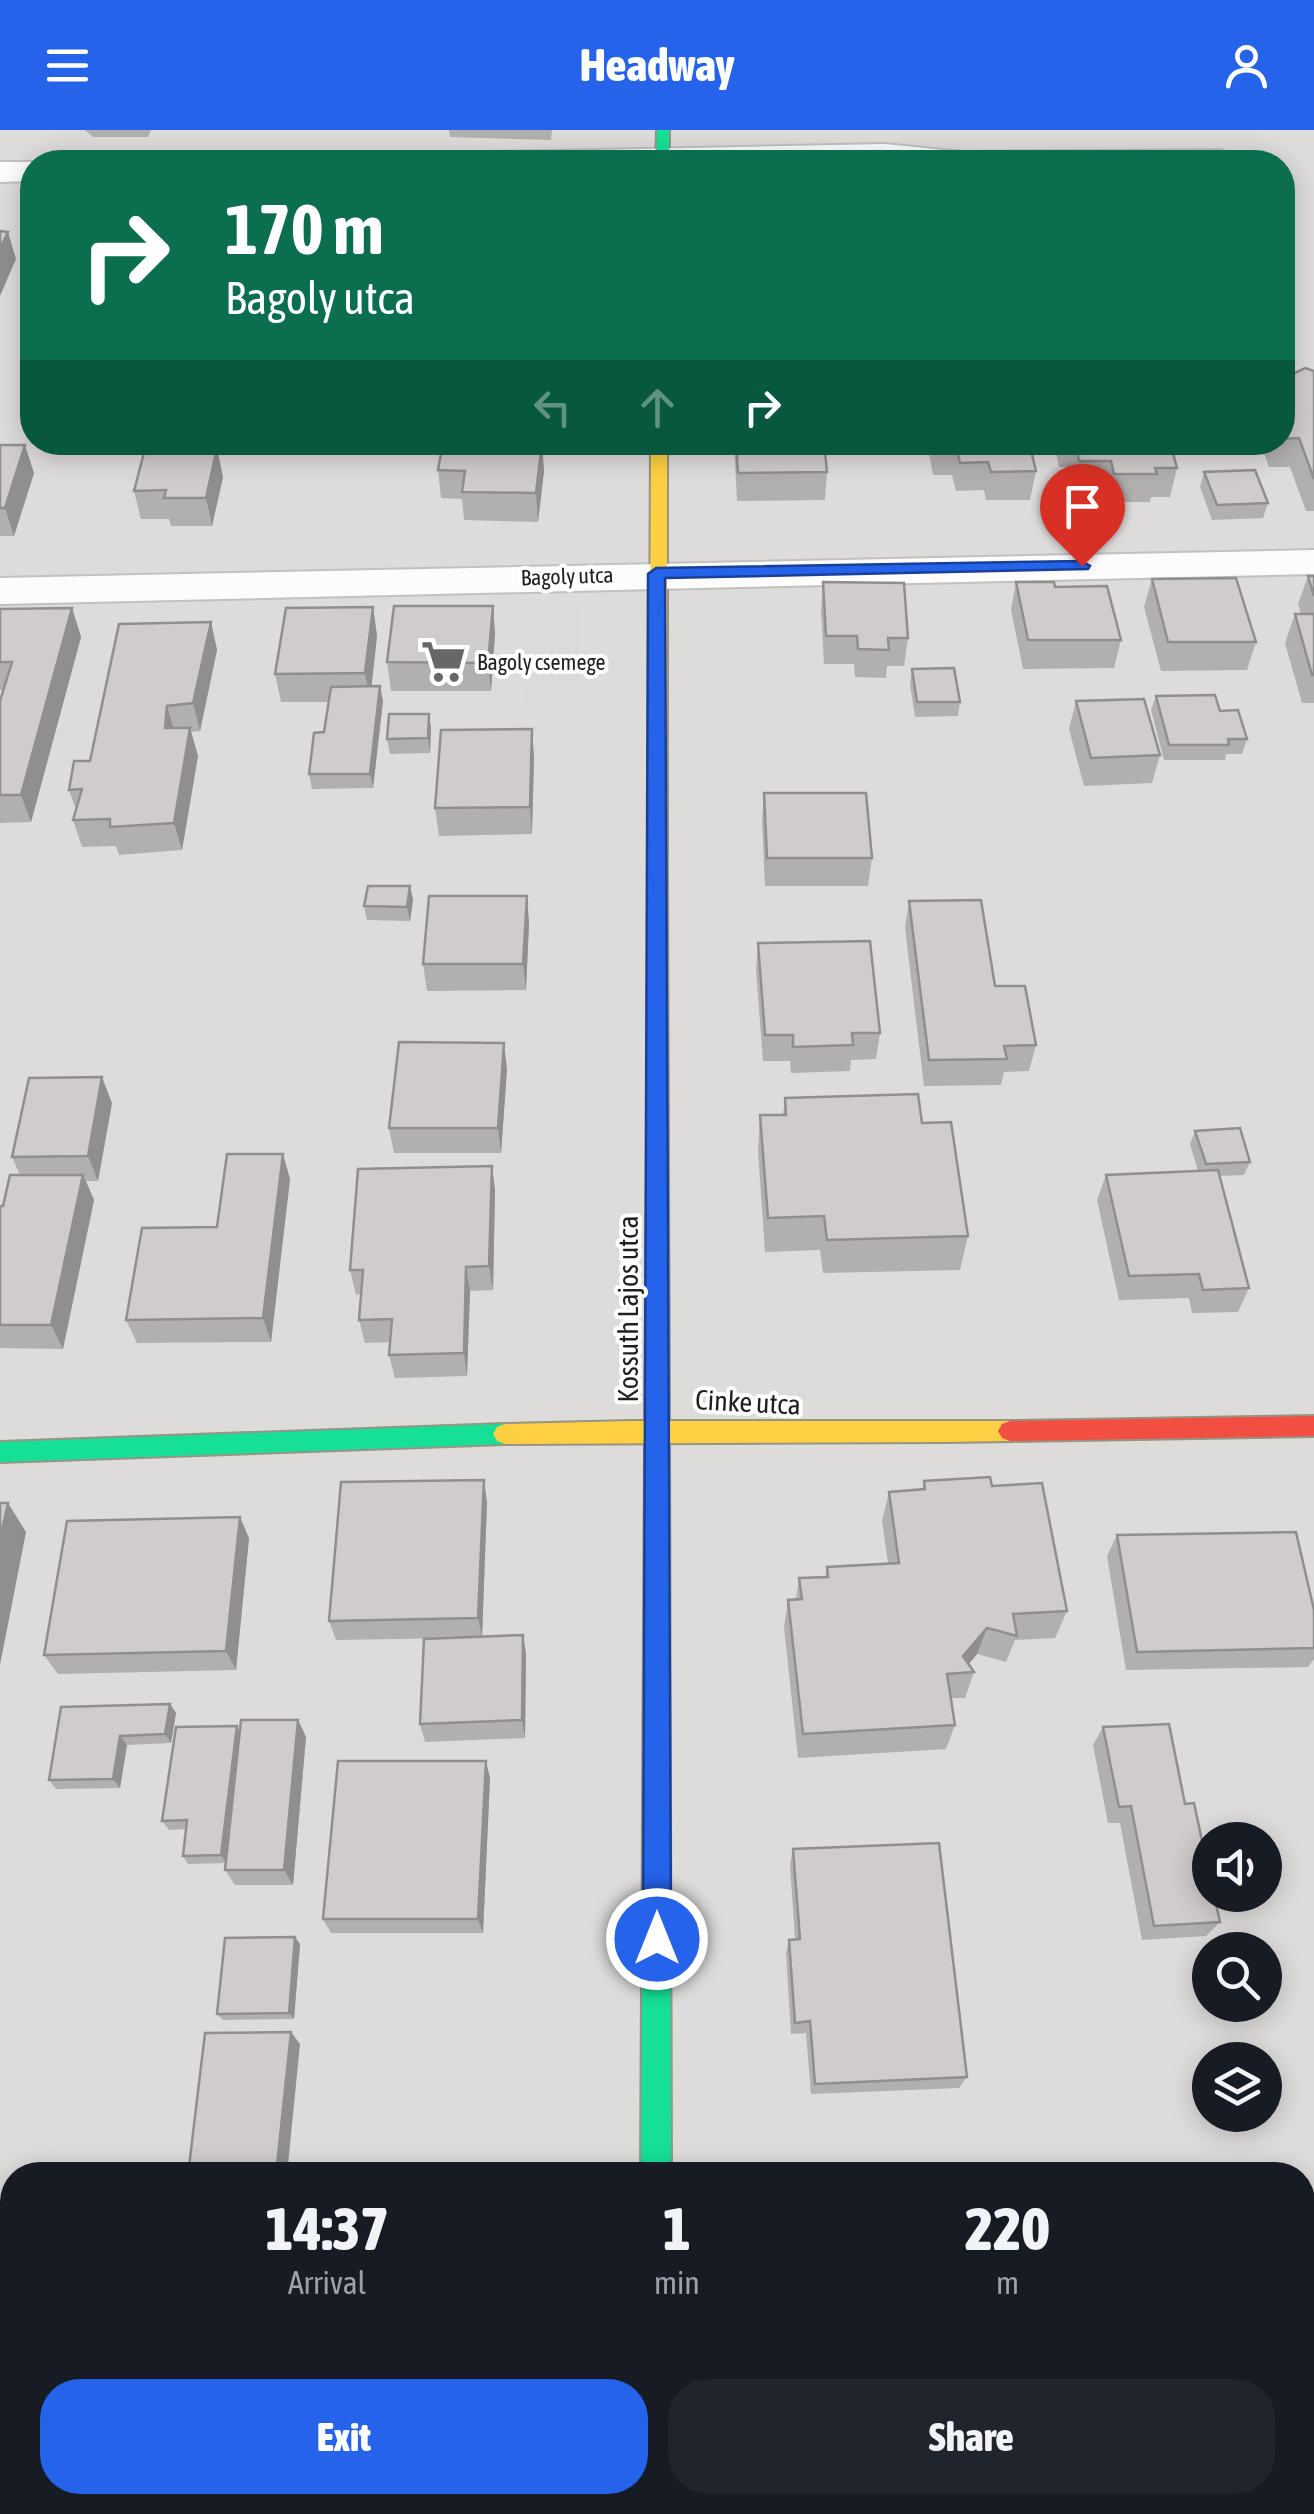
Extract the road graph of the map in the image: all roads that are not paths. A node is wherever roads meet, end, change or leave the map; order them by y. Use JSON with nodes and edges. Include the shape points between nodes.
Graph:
{"nodes":[{"id":1,"x":658,"y":455,"type":"edge"},
{"id":2,"x":1314,"y":562,"type":"edge"},
{"id":3,"x":656,"y":574,"type":"junction"},
{"id":4,"x":0,"y":591,"type":"edge"},
{"id":5,"x":1314,"y":1426,"type":"edge"},
{"id":6,"x":658,"y":1428,"type":"junction"},
{"id":7,"x":0,"y":1452,"type":"edge"},
{"id":8,"x":656,"y":2162,"type":"edge"}],
"edges":[{"from":1,"to":3,"type":"street","name":"Kossuth Lajos utca"},
{"from":2,"to":3,"type":"street","name":"Bagoly utca"},
{"from":3,"to":4,"type":"street","name":"Bagoly utca"},
{"from":3,"to":6,"type":"street","name":"Kossuth Lajos utca"},
{"from":5,"to":6,"type":"street","name":"Cinke utca","via":[[814,1435]]},
{"from":6,"to":7,"type":"street","name":"Cinke utca"},
{"from":6,"to":8,"type":"street","name":"Kossuth Lajos utca"}]}
